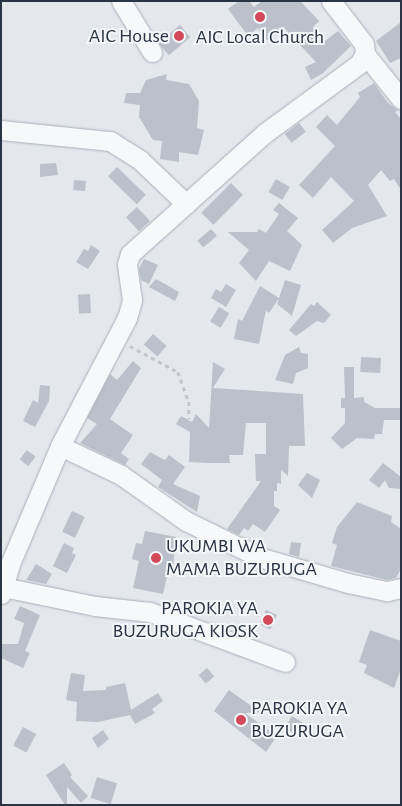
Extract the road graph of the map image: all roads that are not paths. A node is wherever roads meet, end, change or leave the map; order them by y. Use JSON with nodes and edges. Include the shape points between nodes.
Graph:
{"nodes":[{"id":1,"x":121,"y":1,"type":"edge"},
{"id":2,"x":331,"y":1,"type":"edge"},
{"id":3,"x":152,"y":52,"type":"dead end"},
{"id":4,"x":365,"y":54,"type":"junction"},
{"id":5,"x":401,"y":99,"type":"edge"},
{"id":6,"x":1,"y":130,"type":"edge"},
{"id":7,"x":186,"y":204,"type":"junction"},
{"id":8,"x":60,"y":446,"type":"junction"},
{"id":9,"x":401,"y":588,"type":"edge"},
{"id":10,"x":2,"y":590,"type":"edge"},
{"id":11,"x":285,"y":662,"type":"dead end"}],
"edges":[{"from":1,"to":3,"type":"street"},
{"from":2,"to":4,"type":"street","via":[[364,44]]},
{"from":4,"to":5,"type":"street"},
{"from":4,"to":7,"type":"street","via":[[359,64],[265,132]]},
{"from":6,"to":7,"type":"street","via":[[110,141],[140,160]]},
{"from":7,"to":8,"type":"street","via":[[130,254],[127,264],[132,300],[117,341]]},
{"from":8,"to":9,"type":"street","via":[[121,476],[186,521],[259,557],[348,583],[387,591]]},
{"from":8,"to":10,"type":"street"},
{"from":10,"to":11,"type":"street","via":[[150,612]]}]}
